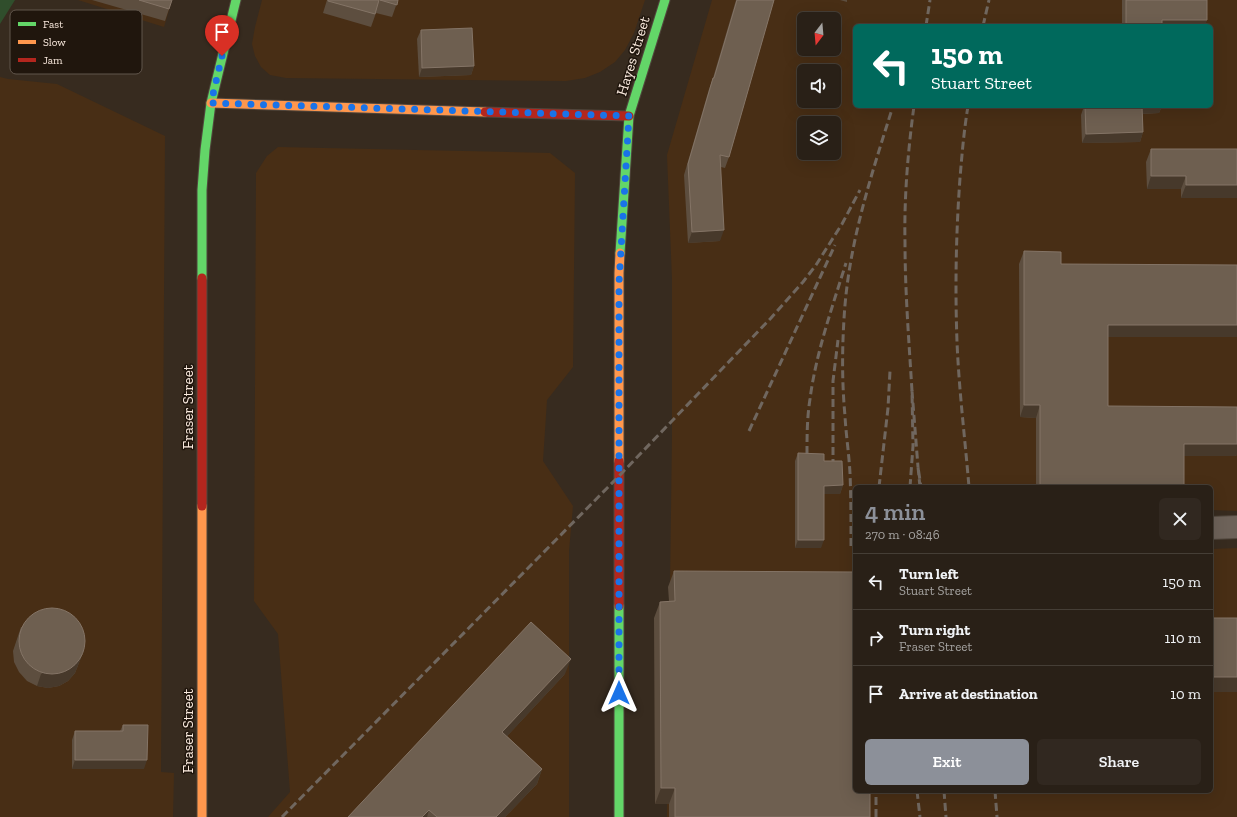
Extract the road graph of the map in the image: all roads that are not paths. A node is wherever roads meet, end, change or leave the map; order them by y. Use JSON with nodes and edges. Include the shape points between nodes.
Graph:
{"nodes":[{"id":1,"x":236,"y":0,"type":"edge"},
{"id":2,"x":665,"y":0,"type":"edge"},
{"id":3,"x":211,"y":103,"type":"junction"},
{"id":4,"x":629,"y":116,"type":"junction"},
{"id":5,"x":1237,"y":527,"type":"edge"},
{"id":6,"x":1213,"y":528,"type":"edge"},
{"id":7,"x":202,"y":817,"type":"edge"},
{"id":8,"x":619,"y":817,"type":"edge"}],
"edges":[{"from":1,"to":3,"type":"street","name":"Fraser Street"},
{"from":2,"to":4,"type":"street","name":"Hayes Street"},
{"from":3,"to":4,"type":"street"},
{"from":3,"to":7,"type":"street","name":"Fraser Street","via":[[202,197]]},
{"from":4,"to":8,"type":"street","name":"Hayes Street","via":[[619,283]]},
{"from":5,"to":6,"type":"street"}]}
